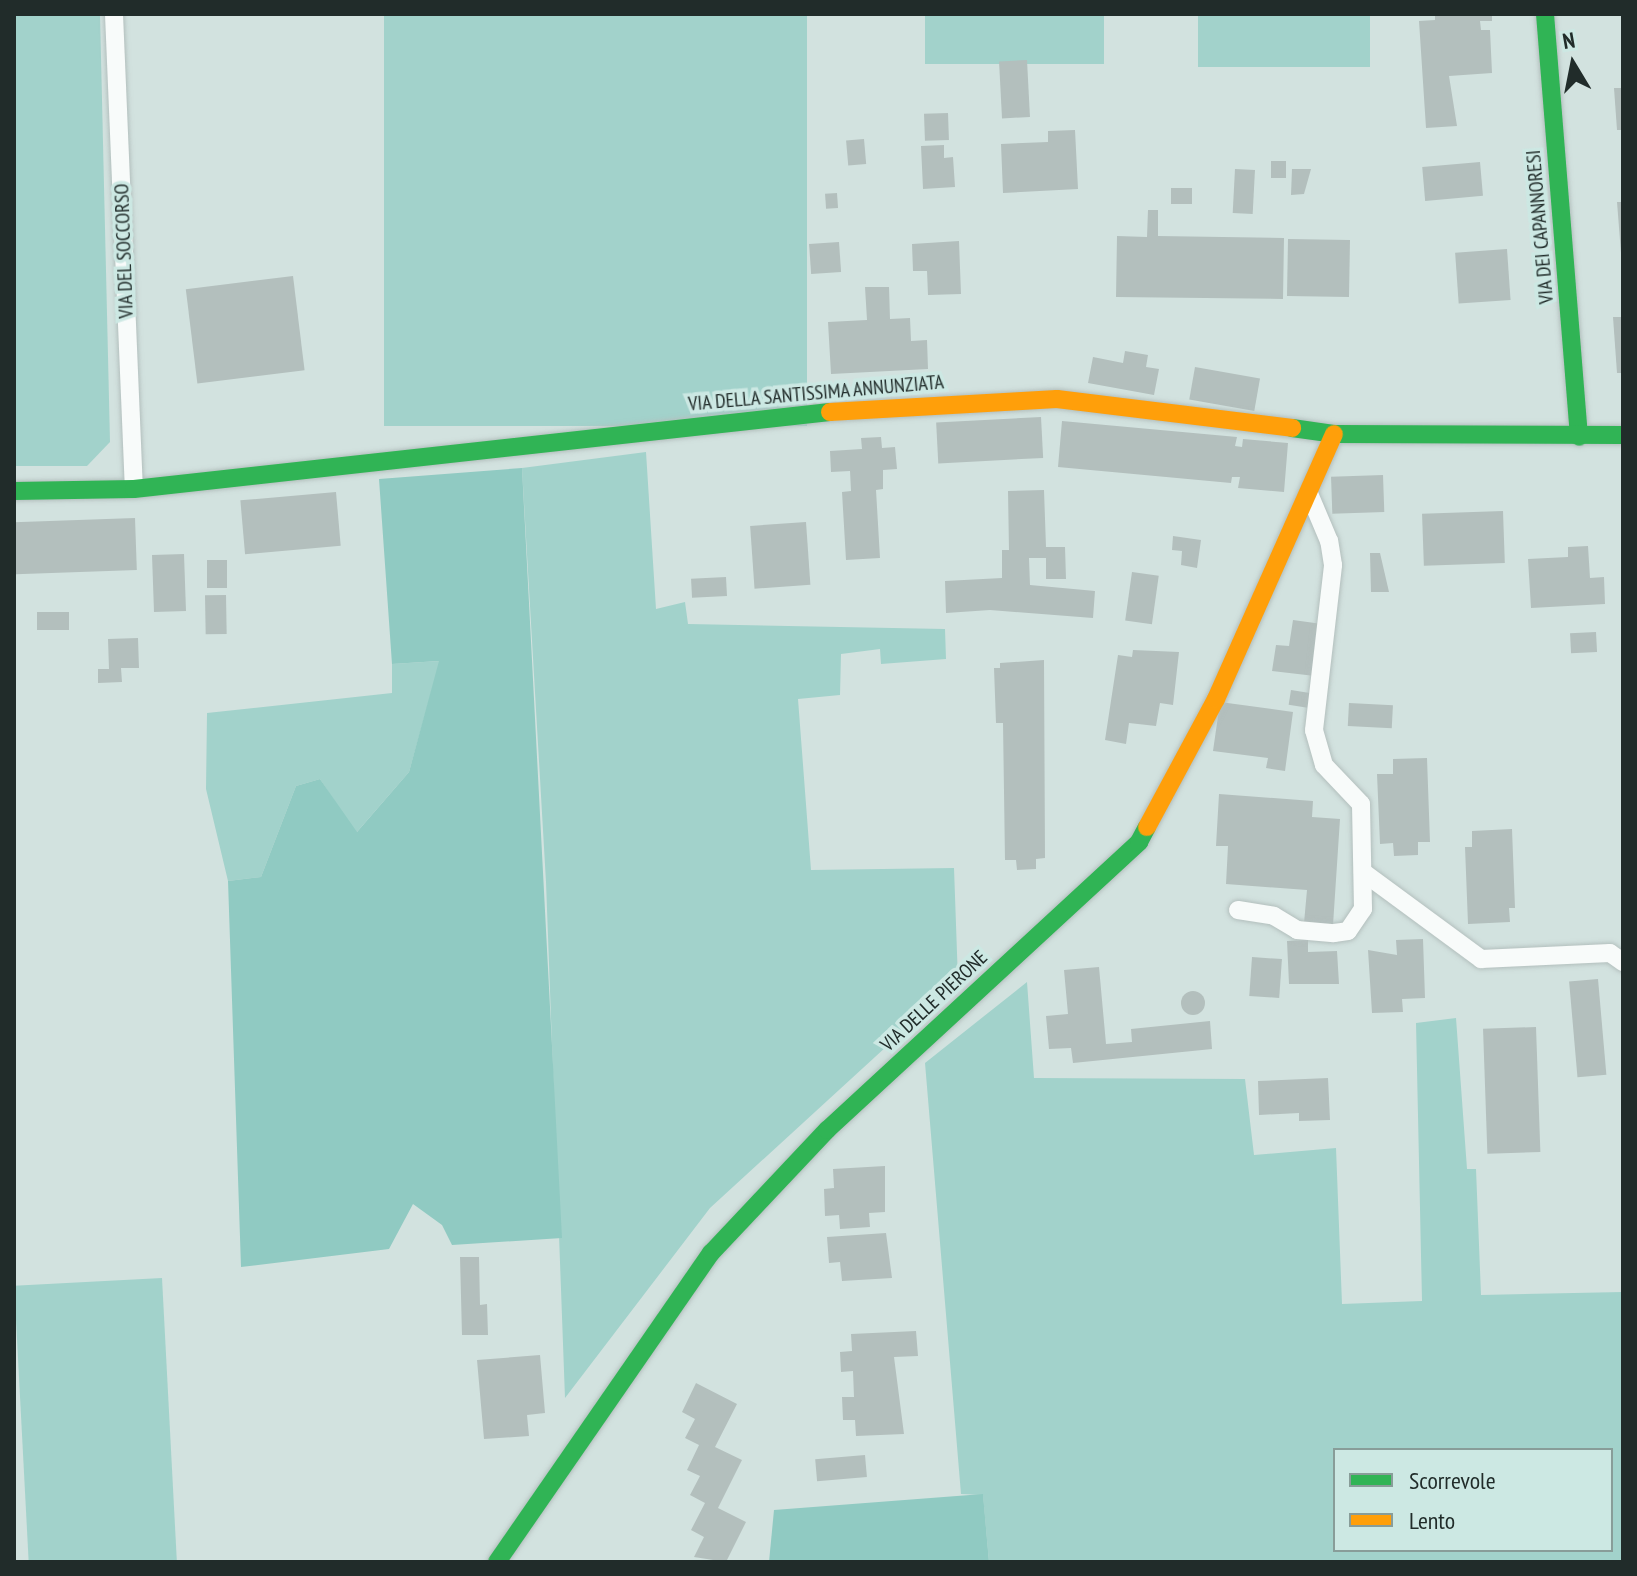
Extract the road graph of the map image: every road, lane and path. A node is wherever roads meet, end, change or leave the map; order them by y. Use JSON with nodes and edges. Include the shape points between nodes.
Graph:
{"nodes":[{"id":1,"x":114,"y":14,"type":"edge"},
{"id":2,"x":1545,"y":14,"type":"edge"},
{"id":3,"x":1334,"y":434,"type":"junction"},
{"id":4,"x":1623,"y":435,"type":"edge"},
{"id":5,"x":1579,"y":437,"type":"junction"},
{"id":6,"x":134,"y":489,"type":"junction"},
{"id":7,"x":14,"y":491,"type":"edge"},
{"id":8,"x":1309,"y":494,"type":"junction"},
{"id":9,"x":1363,"y":872,"type":"junction"},
{"id":10,"x":1238,"y":910,"type":"dead end"},
{"id":11,"x":1623,"y":962,"type":"edge"},
{"id":12,"x":497,"y":1562,"type":"edge"}],
"edges":[{"from":1,"to":6,"type":"lane","name":"VIA DEL SOCCORSO"},
{"from":2,"to":5,"type":"street","name":"VIA DEI CAPANNORESI"},
{"from":3,"to":5,"type":"street","name":"VIA DELLA SANTISSIMA ANNUNZIATA"},
{"from":3,"to":6,"type":"street","name":"VIA DELLA SANTISSIMA ANNUNZIATA","via":[[1118,403],[938,404],[730,420]]},
{"from":3,"to":8,"type":"street","name":"VIA DELLE PIERONE"},
{"from":4,"to":5,"type":"street","name":"VIA DELLA SANTISSIMA ANNUNZIATA"},
{"from":6,"to":7,"type":"street","name":"VIA DELLA SANTISSIMA ANNUNZIATA"},
{"from":8,"to":9,"type":"lane","via":[[1333,565],[1316,747],[1324,765],[1361,804]]},
{"from":8,"to":12,"type":"street","name":"VIA DELLE PIERONE","via":[[1216,699],[1139,842],[827,1130],[711,1253]]},
{"from":9,"to":10,"type":"lane","via":[[1363,909],[1348,931],[1297,930],[1274,916]]},
{"from":9,"to":11,"type":"lane","via":[[1481,959],[1610,953]]}]}
